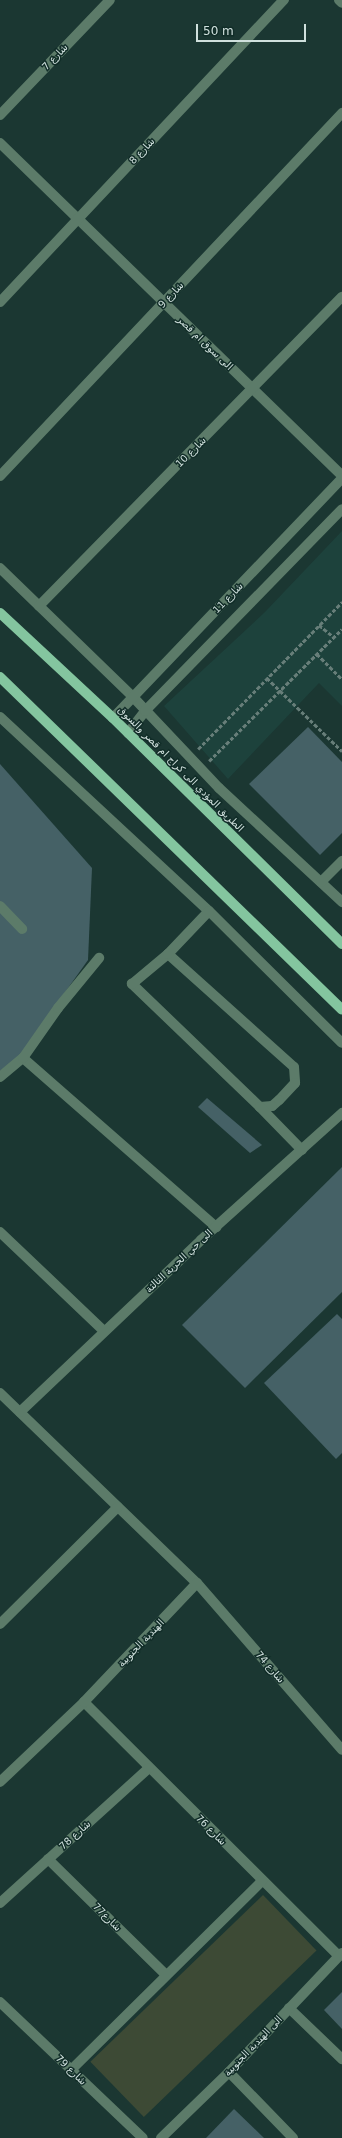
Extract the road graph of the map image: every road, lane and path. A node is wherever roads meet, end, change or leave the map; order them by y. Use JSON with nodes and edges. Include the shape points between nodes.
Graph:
{"nodes":[{"id":1,"x":110,"y":0,"type":"edge"},
{"id":2,"x":284,"y":0,"type":"edge"},
{"id":3,"x":339,"y":0,"type":"edge"},
{"id":4,"x":342,"y":3,"type":"edge"},
{"id":5,"x":342,"y":113,"type":"edge"},
{"id":6,"x":0,"y":115,"type":"edge"},
{"id":7,"x":0,"y":143,"type":"edge"},
{"id":8,"x":77,"y":220,"type":"junction"},
{"id":9,"x":342,"y":297,"type":"edge"},
{"id":10,"x":0,"y":302,"type":"edge"},
{"id":11,"x":164,"y":302,"type":"junction"},
{"id":12,"x":253,"y":390,"type":"junction"},
{"id":13,"x":0,"y":476,"type":"edge"},
{"id":14,"x":342,"y":477,"type":"edge"},
{"id":15,"x":342,"y":508,"type":"edge"},
{"id":16,"x":0,"y":568,"type":"edge"},
{"id":17,"x":342,"y":602,"type":"edge"},
{"id":18,"x":39,"y":606,"type":"junction"},
{"id":19,"x":0,"y":613,"type":"edge"},
{"id":20,"x":319,"y":625,"type":"junction"},
{"id":21,"x":342,"y":629,"type":"edge"},
{"id":22,"x":334,"y":637,"type":"junction"},
{"id":23,"x":317,"y":654,"type":"junction"},
{"id":24,"x":0,"y":677,"type":"edge"},
{"id":25,"x":267,"y":678,"type":"junction"},
{"id":26,"x":342,"y":679,"type":"edge"},
{"id":27,"x":280,"y":689,"type":"junction"},
{"id":28,"x":133,"y":698,"type":"junction"},
{"id":29,"x":145,"y":711,"type":"junction"},
{"id":30,"x":0,"y":717,"type":"edge"},
{"id":31,"x":113,"y":718,"type":"junction"},
{"id":32,"x":128,"y":732,"type":"junction"},
{"id":33,"x":197,"y":749,"type":"dead end"},
{"id":34,"x":342,"y":751,"type":"edge"},
{"id":35,"x":209,"y":761,"type":"dead end"},
{"id":36,"x":342,"y":861,"type":"edge"},
{"id":37,"x":321,"y":882,"type":"junction"},
{"id":38,"x":342,"y":902,"type":"edge"},
{"id":39,"x":0,"y":906,"type":"edge"},
{"id":40,"x":209,"y":911,"type":"junction"},
{"id":41,"x":22,"y":929,"type":"dead end"},
{"id":42,"x":342,"y":944,"type":"edge"},
{"id":43,"x":168,"y":954,"type":"junction"},
{"id":44,"x":98,"y":958,"type":"dead end"},
{"id":45,"x":342,"y":1010,"type":"edge"},
{"id":46,"x":342,"y":1043,"type":"edge"},
{"id":47,"x":23,"y":1058,"type":"junction"},
{"id":48,"x":0,"y":1077,"type":"edge"},
{"id":49,"x":260,"y":1107,"type":"junction"},
{"id":50,"x":342,"y":1113,"type":"edge"},
{"id":51,"x":302,"y":1150,"type":"junction"},
{"id":52,"x":216,"y":1227,"type":"junction"},
{"id":53,"x":0,"y":1232,"type":"edge"},
{"id":54,"x":104,"y":1331,"type":"junction"},
{"id":55,"x":0,"y":1393,"type":"edge"},
{"id":56,"x":20,"y":1412,"type":"junction"},
{"id":57,"x":118,"y":1507,"type":"junction"},
{"id":58,"x":197,"y":1583,"type":"junction"},
{"id":59,"x":0,"y":1624,"type":"edge"},
{"id":60,"x":84,"y":1702,"type":"junction"},
{"id":61,"x":342,"y":1750,"type":"edge"},
{"id":62,"x":149,"y":1768,"type":"junction"},
{"id":63,"x":0,"y":1782,"type":"edge"},
{"id":64,"x":48,"y":1859,"type":"junction"},
{"id":65,"x":262,"y":1881,"type":"junction"},
{"id":66,"x":0,"y":1903,"type":"edge"},
{"id":67,"x":340,"y":1954,"type":"edge"},
{"id":68,"x":166,"y":1976,"type":"junction"},
{"id":69,"x":0,"y":2002,"type":"edge"},
{"id":70,"x":289,"y":2008,"type":"junction"},
{"id":71,"x":342,"y":2059,"type":"edge"},
{"id":72,"x":71,"y":2070,"type":"junction"},
{"id":73,"x":228,"y":2072,"type":"junction"},
{"id":74,"x":142,"y":2138,"type":"edge"},
{"id":75,"x":161,"y":2138,"type":"edge"},
{"id":76,"x":293,"y":2138,"type":"edge"}],
"edges":[{"from":1,"to":6,"type":"street","name":"شارع 7"},
{"from":2,"to":8,"type":"street","name":"شارع 8"},
{"from":3,"to":4,"type":"street"},
{"from":5,"to":11,"type":"street","name":"شارع 9"},
{"from":7,"to":8,"type":"street","name":"الى سوق ام قصر"},
{"from":8,"to":10,"type":"street","name":"شارع 8"},
{"from":8,"to":11,"type":"street","name":"الى سوق ام قصر"},
{"from":9,"to":12,"type":"street","name":"شارع 10"},
{"from":11,"to":12,"type":"street","name":"الى سوق ام قصر"},
{"from":11,"to":13,"type":"street","name":"شارع 9"},
{"from":12,"to":14,"type":"street","name":"الى سوق ام قصر"},
{"from":12,"to":18,"type":"street","name":"شارع 10"},
{"from":14,"to":28,"type":"street","name":"شارع 11"},
{"from":15,"to":29,"type":"street","name":"شارع 11"},
{"from":16,"to":18,"type":"street"},
{"from":17,"to":20,"type":"path"},
{"from":18,"to":28,"type":"street"},
{"from":19,"to":31,"type":"main road","name":"الطريق المؤدي الى كراج ام قصر والسوق"},
{"from":20,"to":22,"type":"path"},
{"from":20,"to":25,"type":"path"},
{"from":21,"to":22,"type":"path"},
{"from":22,"to":23,"type":"path"},
{"from":23,"to":26,"type":"path"},
{"from":23,"to":27,"type":"path"},
{"from":24,"to":45,"type":"main road"},
{"from":25,"to":27,"type":"path"},
{"from":25,"to":33,"type":"path"},
{"from":27,"to":34,"type":"path"},
{"from":27,"to":35,"type":"path"},
{"from":28,"to":29,"type":"street"},
{"from":28,"to":31,"type":"street","name":"شارع 11"},
{"from":29,"to":32,"type":"street","name":"شارع 11"},
{"from":29,"to":37,"type":"street","via":[[219,788]]},
{"from":30,"to":40,"type":"street"},
{"from":31,"to":32,"type":"main road","name":"الطريق المؤدي الى كراج ام قصر والسوق"},
{"from":32,"to":42,"type":"main road","name":"الطريق المؤدي الى كراج ام قصر والسوق"},
{"from":36,"to":37,"type":"street"},
{"from":37,"to":38,"type":"street"},
{"from":39,"to":41,"type":"street"},
{"from":40,"to":43,"type":"street"},
{"from":40,"to":46,"type":"street"},
{"from":43,"to":49,"type":"street","via":[[132,984]]},
{"from":43,"to":49,"type":"street","via":[[294,1067],[295,1083],[272,1106]]},
{"from":44,"to":47,"type":"street"},
{"from":47,"to":48,"type":"street"},
{"from":47,"to":52,"type":"street"},
{"from":49,"to":51,"type":"street"},
{"from":50,"to":51,"type":"street","name":"الى حي الحرية الثالثة"},
{"from":51,"to":52,"type":"street","name":"الى حي الحرية الثالثة"},
{"from":52,"to":54,"type":"street","name":"الى حي الحرية الثالثة"},
{"from":53,"to":54,"type":"street"},
{"from":54,"to":56,"type":"street","name":"الى حي الحرية الثالثة"},
{"from":55,"to":56,"type":"street","name":"شارع 74"},
{"from":56,"to":57,"type":"street","name":"شارع 74"},
{"from":57,"to":58,"type":"street","name":"شارع 74"},
{"from":57,"to":59,"type":"street"},
{"from":58,"to":60,"type":"street","name":"الهندية الجنوبية"},
{"from":58,"to":61,"type":"street","name":"شارع 74"},
{"from":60,"to":62,"type":"street","name":"شارع 76"},
{"from":60,"to":63,"type":"street","name":"الهندية الجنوبية"},
{"from":62,"to":64,"type":"street","name":"شارع 78"},
{"from":62,"to":65,"type":"street","name":"شارع 76"},
{"from":64,"to":66,"type":"street","name":"شارع 78"},
{"from":64,"to":68,"type":"street","name":"شارع77"},
{"from":65,"to":67,"type":"street","name":"شارع 76"},
{"from":65,"to":68,"type":"street"},
{"from":67,"to":70,"type":"street","name":"الى الهندية الجنوبية"},
{"from":68,"to":72,"type":"street"},
{"from":69,"to":72,"type":"street","name":"شارع 79"},
{"from":70,"to":71,"type":"street"},
{"from":70,"to":73,"type":"street","name":"الى الهندية الجنوبية"},
{"from":72,"to":74,"type":"street","name":"شارع 79"},
{"from":73,"to":75,"type":"street","name":"الى الهندية الجنوبية"},
{"from":73,"to":76,"type":"street"}]}
